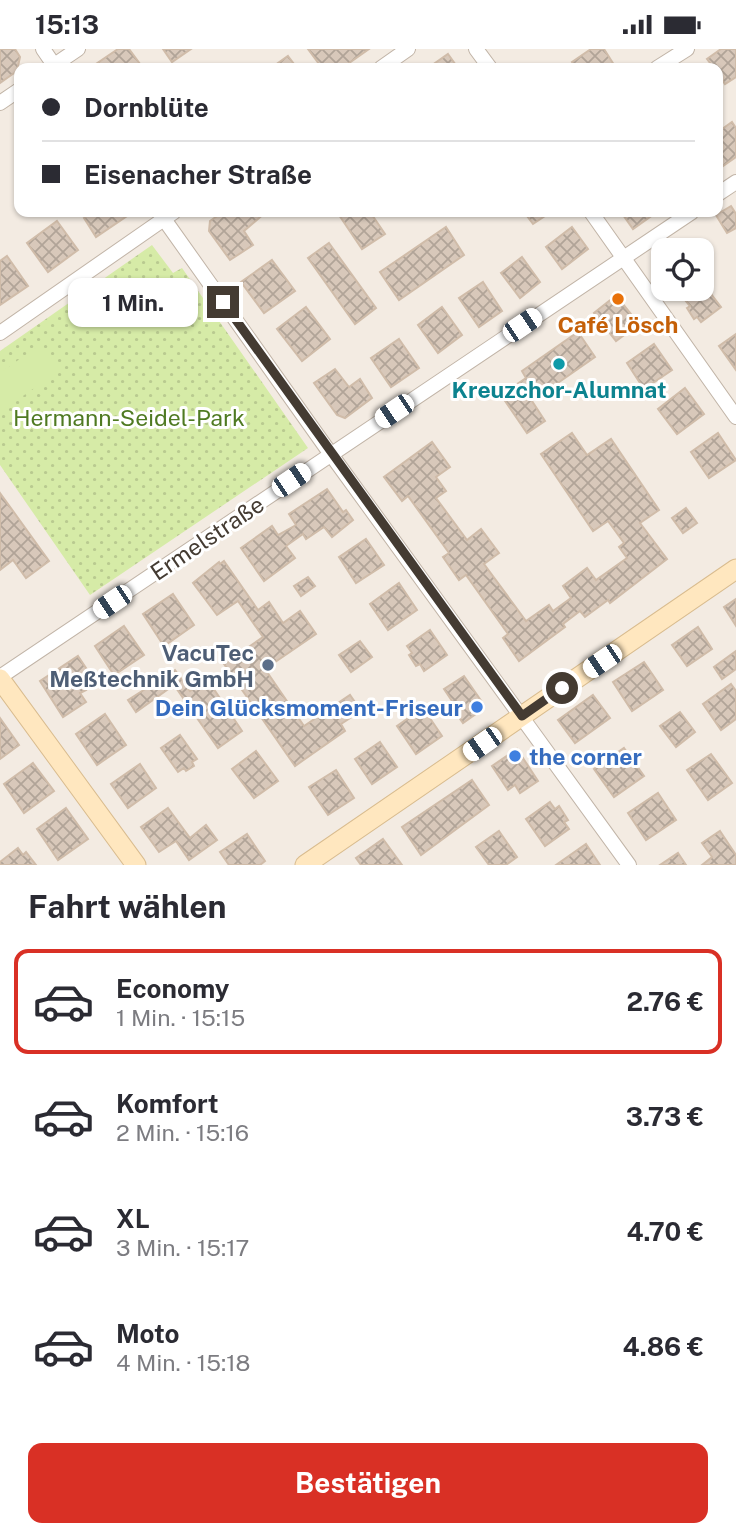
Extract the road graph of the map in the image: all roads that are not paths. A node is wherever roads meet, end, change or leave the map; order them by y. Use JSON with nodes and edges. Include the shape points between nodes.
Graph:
{"nodes":[{"id":1,"x":78,"y":49,"type":"edge"},
{"id":2,"x":408,"y":49,"type":"edge"},
{"id":3,"x":687,"y":49,"type":"edge"},
{"id":4,"x":59,"y":63,"type":"edge"},
{"id":5,"x":388,"y":63,"type":"edge"},
{"id":6,"x":664,"y":63,"type":"edge"},
{"id":7,"x":161,"y":217,"type":"edge"},
{"id":8,"x":167,"y":217,"type":"edge"},
{"id":9,"x":595,"y":217,"type":"edge"},
{"id":10,"x":685,"y":217,"type":"edge"},
{"id":11,"x":624,"y":258,"type":"junction"},
{"id":12,"x":0,"y":333,"type":"edge"},
{"id":13,"x":736,"y":389,"type":"edge"},
{"id":14,"x":722,"y":397,"type":"junction"},
{"id":15,"x":736,"y":417,"type":"edge"},
{"id":16,"x":330,"y":453,"type":"junction"},
{"id":17,"x":736,"y":569,"type":"edge"},
{"id":18,"x":0,"y":678,"type":"edge"},
{"id":19,"x":522,"y":716,"type":"junction"},
{"id":20,"x":136,"y":865,"type":"edge"},
{"id":21,"x":305,"y":865,"type":"edge"},
{"id":22,"x":629,"y":865,"type":"edge"}],
"edges":[{"from":1,"to":4,"type":"street"},
{"from":2,"to":5,"type":"street"},
{"from":3,"to":6,"type":"street"},
{"from":7,"to":12,"type":"street"},
{"from":8,"to":16,"type":"street"},
{"from":9,"to":11,"type":"street"},
{"from":10,"to":11,"type":"street","name":"Ermelstraße"},
{"from":11,"to":14,"type":"street"},
{"from":11,"to":16,"type":"street","name":"Ermelstraße"},
{"from":13,"to":14,"type":"street"},
{"from":14,"to":15,"type":"street"},
{"from":16,"to":18,"type":"street","name":"Ermelstraße"},
{"from":16,"to":19,"type":"street"},
{"from":17,"to":19,"type":"street"},
{"from":18,"to":20,"type":"street"},
{"from":19,"to":21,"type":"street"},
{"from":19,"to":22,"type":"street"}]}
